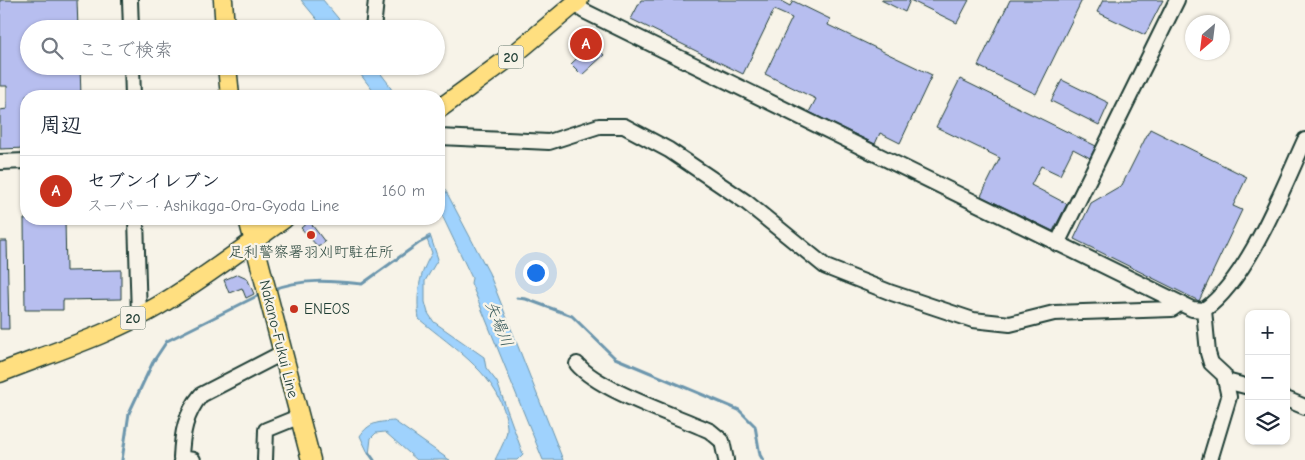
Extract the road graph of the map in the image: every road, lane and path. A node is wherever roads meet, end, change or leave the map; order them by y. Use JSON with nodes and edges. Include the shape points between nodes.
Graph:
{"nodes":[{"id":1,"x":130,"y":0,"type":"edge"},
{"id":2,"x":223,"y":0,"type":"edge"},
{"id":3,"x":376,"y":0,"type":"edge"},
{"id":4,"x":1178,"y":0,"type":"edge"},
{"id":5,"x":577,"y":2,"type":"edge"},
{"id":6,"x":131,"y":20,"type":"edge"},
{"id":7,"x":224,"y":20,"type":"edge"},
{"id":8,"x":374,"y":20,"type":"edge"},
{"id":9,"x":132,"y":75,"type":"edge"},
{"id":10,"x":228,"y":75,"type":"edge"},
{"id":11,"x":133,"y":90,"type":"edge"},
{"id":12,"x":229,"y":90,"type":"edge"},
{"id":13,"x":445,"y":105,"type":"edge"},
{"id":14,"x":445,"y":137,"type":"edge"},
{"id":15,"x":1305,"y":140,"type":"edge"},
{"id":16,"x":20,"y":161,"type":"edge"},
{"id":17,"x":0,"y":162,"type":"edge"},
{"id":18,"x":136,"y":225,"type":"edge"},
{"id":19,"x":249,"y":225,"type":"edge"},
{"id":20,"x":276,"y":225,"type":"edge"},
{"id":21,"x":253,"y":241,"type":"junction"},
{"id":22,"x":1057,"y":244,"type":"junction"},
{"id":23,"x":1179,"y":304,"type":"junction"},
{"id":24,"x":1204,"y":310,"type":"junction"},
{"id":25,"x":139,"y":315,"type":"junction"},
{"id":26,"x":284,"y":352,"type":"junction"},
{"id":27,"x":577,"y":364,"type":"dead end"},
{"id":28,"x":0,"y":373,"type":"edge"},
{"id":29,"x":1226,"y":381,"type":"junction"},
{"id":30,"x":1245,"y":386,"type":"edge"},
{"id":31,"x":1288,"y":400,"type":"edge"},
{"id":32,"x":1305,"y":407,"type":"edge"},
{"id":33,"x":298,"y":417,"type":"junction"},
{"id":34,"x":193,"y":460,"type":"edge"},
{"id":35,"x":266,"y":460,"type":"edge"},
{"id":36,"x":311,"y":460,"type":"edge"},
{"id":37,"x":726,"y":460,"type":"edge"},
{"id":38,"x":1210,"y":460,"type":"edge"}],
"edges":[{"from":1,"to":6,"type":"street"},
{"from":2,"to":7,"type":"main road"},
{"from":3,"to":8,"type":"street"},
{"from":4,"to":22,"type":"street"},
{"from":5,"to":13,"type":"main road","number":"20","via":[[517,52]]},
{"from":5,"to":22,"type":"street","via":[[584,11]]},
{"from":9,"to":11,"type":"street"},
{"from":10,"to":12,"type":"main road"},
{"from":14,"to":23,"type":"street","via":[[550,142],[599,126],[624,126],[669,150],[746,202],[826,268],[973,320],[1010,324],[1054,313],[1172,310]]},
{"from":15,"to":24,"type":"street","via":[[1268,222],[1224,294]]},
{"from":16,"to":17,"type":"street"},
{"from":18,"to":25,"type":"street"},
{"from":19,"to":21,"type":"main road","name":"Nakano-Fukui Line"},
{"from":20,"to":21,"type":"main road","number":"20"},
{"from":21,"to":25,"type":"main road","number":"20","via":[[188,287]]},
{"from":21,"to":26,"type":"main road","name":"Nakano-Fukui Line"},
{"from":22,"to":23,"type":"street"},
{"from":23,"to":24,"type":"street"},
{"from":24,"to":29,"type":"street","via":[[1211,363]]},
{"from":25,"to":28,"type":"main road","number":"20"},
{"from":26,"to":33,"type":"main road","name":"Nakano-Fukui Line"},
{"from":26,"to":34,"type":"street","via":[[200,395],[182,433],[181,458]]},
{"from":27,"to":37,"type":"street","via":[[606,386],[710,431],[722,441]]},
{"from":29,"to":30,"type":"street"},
{"from":29,"to":38,"type":"street","via":[[1230,397]]},
{"from":31,"to":32,"type":"street"},
{"from":33,"to":35,"type":"street","via":[[266,430]]},
{"from":33,"to":36,"type":"main road","name":"Nakano-Fukui Line"}]}
